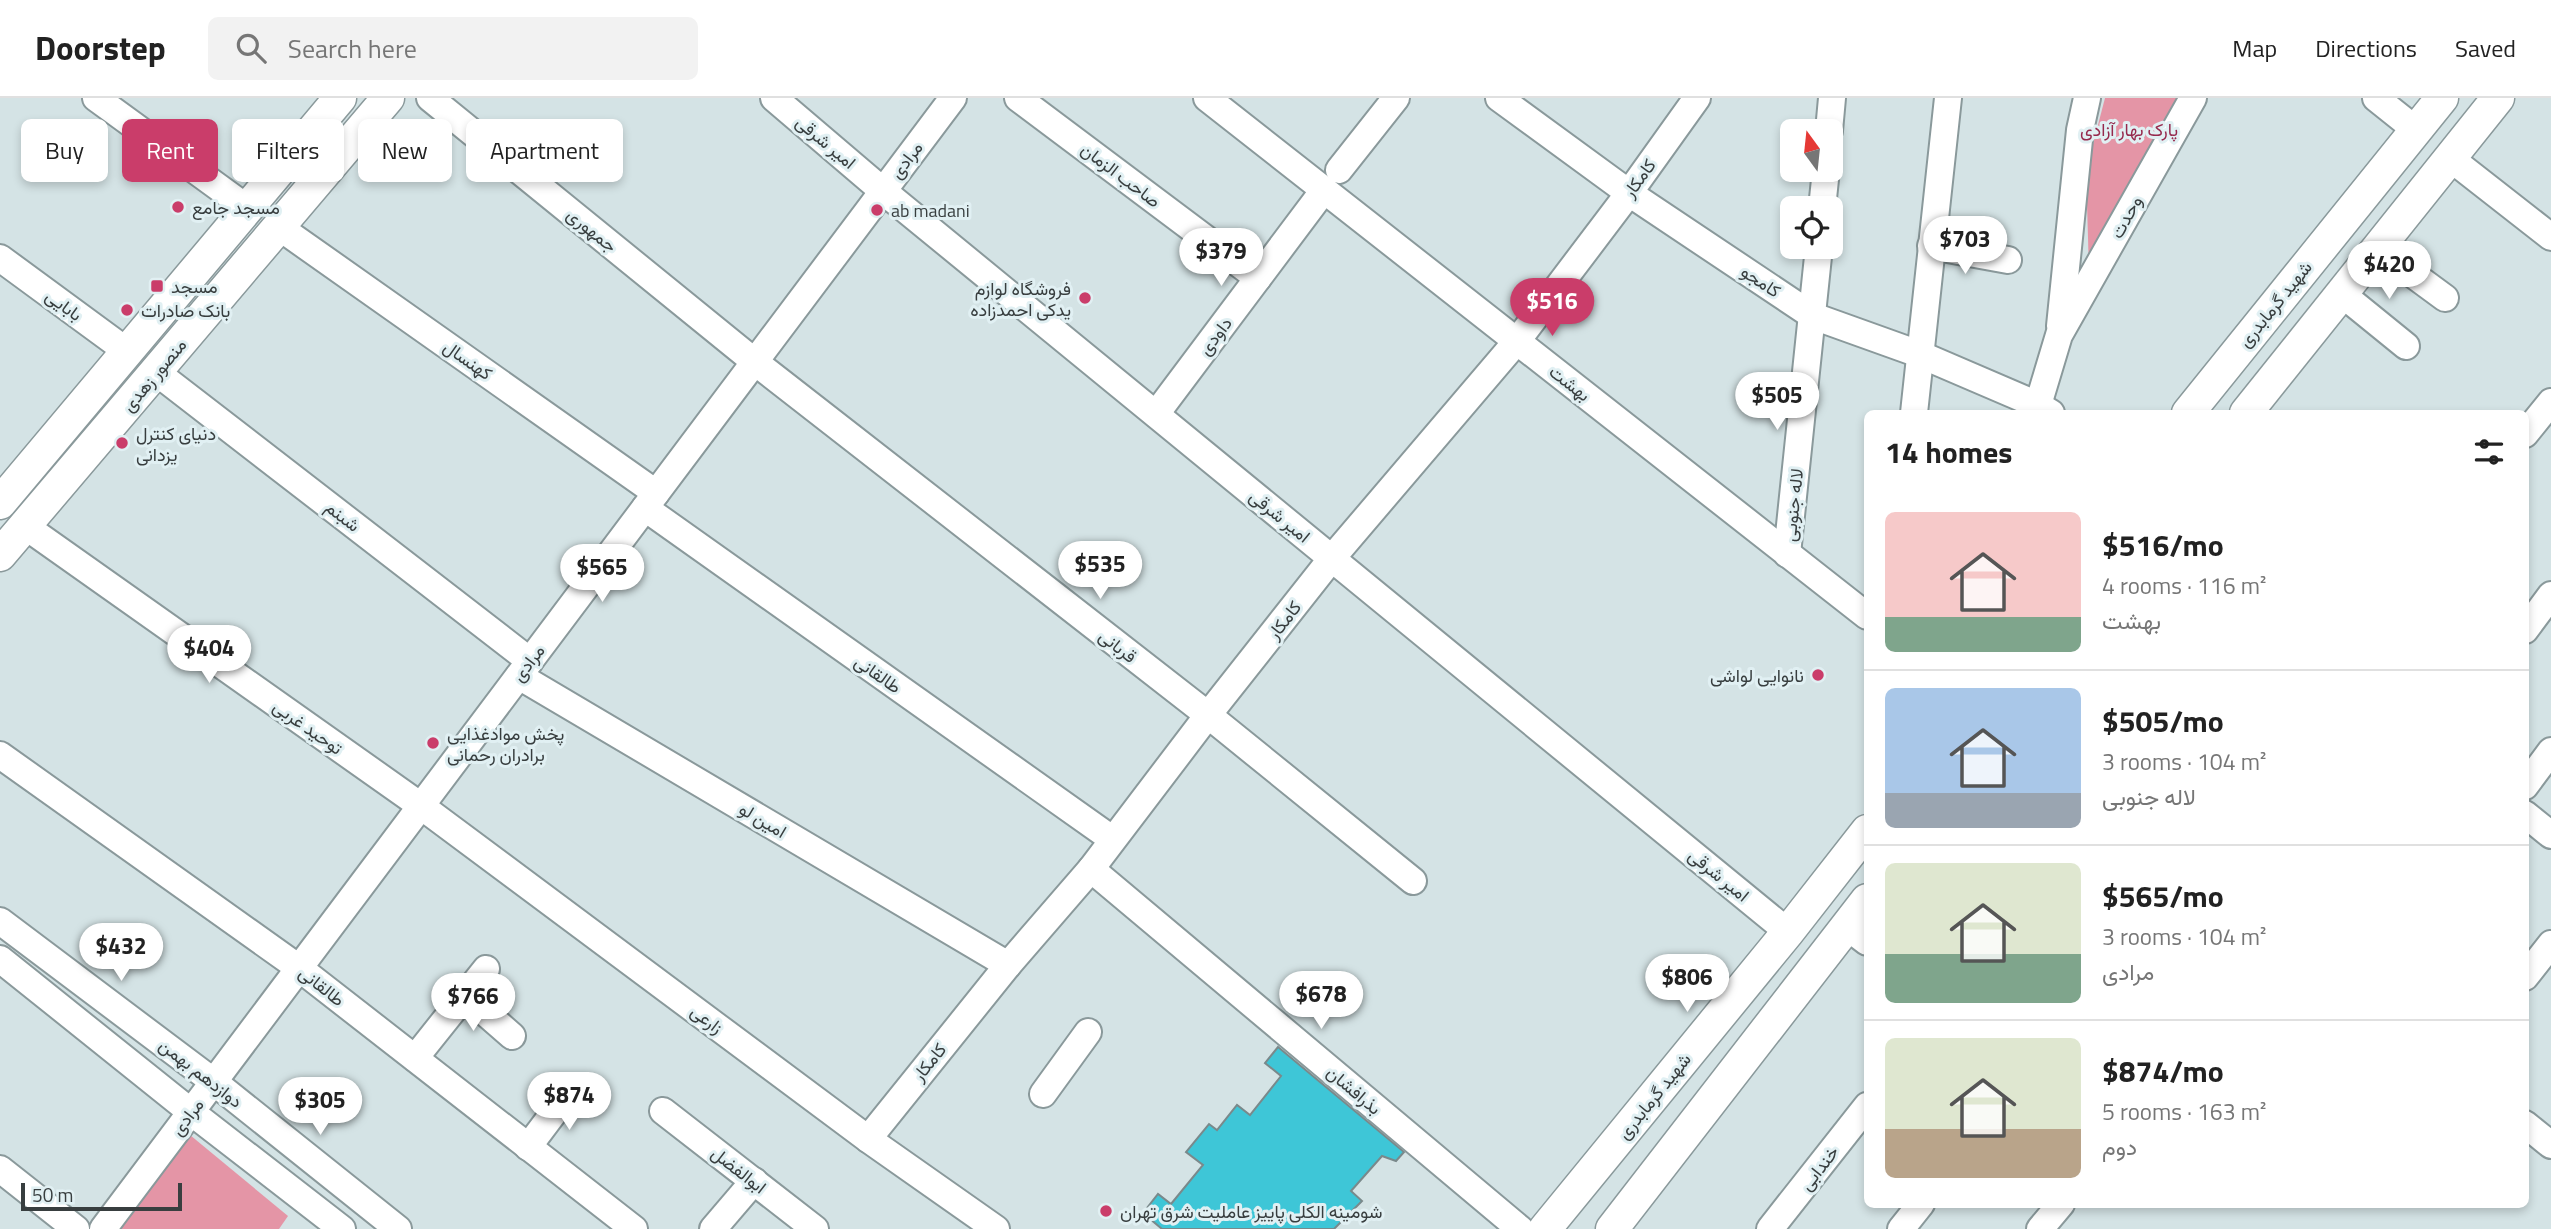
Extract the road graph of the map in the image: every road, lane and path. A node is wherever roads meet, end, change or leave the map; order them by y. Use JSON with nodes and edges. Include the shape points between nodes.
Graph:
{"nodes":[{"id":1,"x":96,"y":98,"type":"edge"},
{"id":2,"x":340,"y":98,"type":"edge"},
{"id":3,"x":388,"y":98,"type":"edge"},
{"id":4,"x":430,"y":98,"type":"edge"},
{"id":5,"x":774,"y":98,"type":"edge"},
{"id":6,"x":953,"y":98,"type":"edge"},
{"id":7,"x":1018,"y":98,"type":"edge"},
{"id":8,"x":1207,"y":98,"type":"edge"},
{"id":9,"x":1396,"y":98,"type":"edge"},
{"id":10,"x":1499,"y":98,"type":"edge"},
{"id":11,"x":1697,"y":98,"type":"edge"},
{"id":12,"x":1832,"y":98,"type":"edge"},
{"id":13,"x":1948,"y":98,"type":"edge"},
{"id":14,"x":2087,"y":98,"type":"edge"},
{"id":15,"x":2193,"y":98,"type":"edge"},
{"id":16,"x":2376,"y":98,"type":"edge"},
{"id":17,"x":2442,"y":98,"type":"edge"},
{"id":18,"x":2498,"y":98,"type":"edge"},
{"id":19,"x":1830,"y":119,"type":"edge"},
{"id":20,"x":2416,"y":130,"type":"junction"},
{"id":21,"x":2450,"y":158,"type":"junction"},
{"id":22,"x":1331,"y":180,"type":"junction"},
{"id":23,"x":883,"y":191,"type":"junction"},
{"id":24,"x":1629,"y":193,"type":"junction"},
{"id":25,"x":247,"y":208,"type":"junction"},
{"id":26,"x":279,"y":227,"type":"junction"},
{"id":27,"x":2551,"y":237,"type":"edge"},
{"id":28,"x":1931,"y":246,"type":"junction"},
{"id":29,"x":2378,"y":248,"type":"junction"},
{"id":30,"x":0,"y":258,"type":"edge"},
{"id":31,"x":1818,"y":259,"type":"edge"},
{"id":32,"x":2008,"y":260,"type":"dead end"},
{"id":33,"x":1258,"y":278,"type":"junction"},
{"id":34,"x":2342,"y":293,"type":"junction"},
{"id":35,"x":2445,"y":298,"type":"dead end"},
{"id":36,"x":1813,"y":316,"type":"junction"},
{"id":37,"x":2059,"y":335,"type":"junction"},
{"id":38,"x":1517,"y":341,"type":"junction"},
{"id":39,"x":2406,"y":346,"type":"dead end"},
{"id":40,"x":128,"y":352,"type":"junction"},
{"id":41,"x":1919,"y":354,"type":"junction"},
{"id":42,"x":755,"y":362,"type":"junction"},
{"id":43,"x":156,"y":372,"type":"junction"},
{"id":44,"x":2551,"y":402,"type":"edge"},
{"id":45,"x":2045,"y":409,"type":"edge"},
{"id":46,"x":1914,"y":410,"type":"edge"},
{"id":47,"x":2190,"y":410,"type":"edge"},
{"id":48,"x":2248,"y":410,"type":"edge"},
{"id":49,"x":1156,"y":414,"type":"junction"},
{"id":50,"x":2529,"y":430,"type":"edge"},
{"id":51,"x":650,"y":500,"type":"junction"},
{"id":52,"x":0,"y":503,"type":"edge"},
{"id":53,"x":24,"y":526,"type":"junction"},
{"id":54,"x":1787,"y":554,"type":"junction"},
{"id":55,"x":0,"y":555,"type":"edge"},
{"id":56,"x":1332,"y":558,"type":"junction"},
{"id":57,"x":2551,"y":595,"type":"edge"},
{"id":58,"x":1864,"y":614,"type":"edge"},
{"id":59,"x":2529,"y":624,"type":"edge"},
{"id":60,"x":524,"y":668,"type":"junction"},
{"id":61,"x":1208,"y":715,"type":"junction"},
{"id":62,"x":2551,"y":751,"type":"edge"},
{"id":63,"x":0,"y":755,"type":"edge"},
{"id":64,"x":2529,"y":781,"type":"edge"},
{"id":65,"x":421,"y":806,"type":"junction"},
{"id":66,"x":2529,"y":817,"type":"edge"},
{"id":67,"x":1864,"y":835,"type":"edge"},
{"id":68,"x":2551,"y":835,"type":"edge"},
{"id":69,"x":1112,"y":839,"type":"junction"},
{"id":70,"x":1091,"y":869,"type":"junction"},
{"id":71,"x":1413,"y":881,"type":"dead end"},
{"id":72,"x":1864,"y":910,"type":"edge"},
{"id":73,"x":0,"y":921,"type":"edge"},
{"id":74,"x":1788,"y":932,"type":"junction"},
{"id":75,"x":1857,"y":934,"type":"edge"},
{"id":76,"x":2551,"y":944,"type":"edge"},
{"id":77,"x":0,"y":959,"type":"edge"},
{"id":78,"x":1008,"y":965,"type":"junction"},
{"id":79,"x":299,"y":968,"type":"junction"},
{"id":80,"x":486,"y":970,"type":"dead end"},
{"id":81,"x":2529,"y":972,"type":"edge"},
{"id":82,"x":465,"y":995,"type":"junction"},
{"id":83,"x":1088,"y":1032,"type":"dead end"},
{"id":84,"x":512,"y":1036,"type":"dead end"},
{"id":85,"x":415,"y":1058,"type":"junction"},
{"id":86,"x":214,"y":1082,"type":"junction"},
{"id":87,"x":571,"y":1090,"type":"dead end"},
{"id":88,"x":1043,"y":1094,"type":"dead end"},
{"id":89,"x":1864,"y":1110,"type":"edge"},
{"id":90,"x":663,"y":1111,"type":"dead end"},
{"id":91,"x":191,"y":1112,"type":"junction"},
{"id":92,"x":2529,"y":1127,"type":"edge"},
{"id":93,"x":868,"y":1139,"type":"junction"},
{"id":94,"x":2551,"y":1145,"type":"edge"},
{"id":95,"x":528,"y":1147,"type":"junction"},
{"id":96,"x":0,"y":1169,"type":"edge"},
{"id":97,"x":754,"y":1181,"type":"junction"},
{"id":98,"x":1918,"y":1208,"type":"edge"},
{"id":99,"x":2058,"y":1208,"type":"edge"},
{"id":100,"x":76,"y":1229,"type":"edge"},
{"id":101,"x":103,"y":1229,"type":"edge"},
{"id":102,"x":342,"y":1229,"type":"edge"},
{"id":103,"x":398,"y":1229,"type":"edge"},
{"id":104,"x":634,"y":1229,"type":"edge"},
{"id":105,"x":713,"y":1229,"type":"edge"},
{"id":106,"x":815,"y":1229,"type":"edge"},
{"id":107,"x":996,"y":1229,"type":"edge"},
{"id":108,"x":1520,"y":1229,"type":"edge"},
{"id":109,"x":1545,"y":1229,"type":"edge"},
{"id":110,"x":1612,"y":1229,"type":"edge"},
{"id":111,"x":1770,"y":1229,"type":"edge"},
{"id":112,"x":1901,"y":1229,"type":"edge"},
{"id":113,"x":2040,"y":1229,"type":"edge"}],
"edges":[{"from":1,"to":25,"type":"street"},
{"from":2,"to":25,"type":"main road","name":"منصور زهدی"},
{"from":3,"to":26,"type":"main road","name":"منصور زهدی"},
{"from":4,"to":42,"type":"street","name":"جمهوری"},
{"from":5,"to":23,"type":"street","name":"امیر شرقی"},
{"from":6,"to":23,"type":"street","name":"مرادی"},
{"from":7,"to":33,"type":"street","name":"صاحب الزمان"},
{"from":8,"to":22,"type":"street","name":"بهشت"},
{"from":9,"to":22,"type":"street","name":"داودی"},
{"from":10,"to":24,"type":"street","name":"کامجو"},
{"from":11,"to":24,"type":"street","name":"کامکار"},
{"from":12,"to":19,"type":"street"},
{"from":13,"to":28,"type":"street"},
{"from":14,"to":37,"type":"street","name":"وحدت"},
{"from":15,"to":37,"type":"street","name":"وحدت"},
{"from":16,"to":20,"type":"street"},
{"from":17,"to":20,"type":"main road","name":"شهید گرمابدری"},
{"from":18,"to":21,"type":"main road"},
{"from":20,"to":21,"type":"main road"},
{"from":20,"to":47,"type":"main road","name":"شهید گرمابدری"},
{"from":21,"to":27,"type":"street"},
{"from":21,"to":29,"type":"main road"},
{"from":22,"to":33,"type":"street","name":"داودی"},
{"from":22,"to":38,"type":"street","name":"بهشت"},
{"from":23,"to":42,"type":"street","name":"مرادی"},
{"from":23,"to":49,"type":"street","name":"امیر شرقی"},
{"from":24,"to":36,"type":"street","name":"کامجو"},
{"from":24,"to":38,"type":"street","name":"کامکار"},
{"from":25,"to":40,"type":"main road","name":"منصور زهدی"},
{"from":26,"to":43,"type":"main road","name":"منصور زهدی"},
{"from":26,"to":51,"type":"street","name":"کهنسال"},
{"from":28,"to":32,"type":"street"},
{"from":28,"to":41,"type":"street"},
{"from":29,"to":34,"type":"main road"},
{"from":29,"to":35,"type":"street"},
{"from":30,"to":40,"type":"street","name":"بابایی"},
{"from":31,"to":36,"type":"street","name":"لاله جنوبی"},
{"from":33,"to":49,"type":"street","name":"داودی"},
{"from":34,"to":39,"type":"street"},
{"from":34,"to":48,"type":"main road"},
{"from":36,"to":41,"type":"street","name":"کامجو"},
{"from":36,"to":54,"type":"street","name":"لاله جنوبی"},
{"from":37,"to":45,"type":"street","name":"وحدت"},
{"from":38,"to":54,"type":"street","name":"بهشت"},
{"from":38,"to":56,"type":"street","name":"کامکار"},
{"from":40,"to":43,"type":"main road"},
{"from":40,"to":52,"type":"main road","name":"منصور زهدی"},
{"from":41,"to":45,"type":"street","name":"کامجو"},
{"from":41,"to":46,"type":"street"},
{"from":42,"to":51,"type":"street","name":"مرادی"},
{"from":42,"to":61,"type":"street","name":"قربانی"},
{"from":43,"to":53,"type":"main road","name":"منصور زهدی"},
{"from":43,"to":60,"type":"street","name":"شبنم"},
{"from":44,"to":50,"type":"street"},
{"from":49,"to":56,"type":"street","name":"امیر شرقی"},
{"from":51,"to":60,"type":"street","name":"مرادی"},
{"from":51,"to":69,"type":"street","name":"طالقانی"},
{"from":53,"to":55,"type":"main road","name":"منصور زهدی"},
{"from":53,"to":65,"type":"street","name":"توحید غربی"},
{"from":54,"to":58,"type":"street","name":"بهشت"},
{"from":56,"to":61,"type":"street","name":"کامکار"},
{"from":56,"to":74,"type":"street","name":"امیر شرقی"},
{"from":57,"to":59,"type":"street"},
{"from":60,"to":65,"type":"street","name":"مرادی"},
{"from":60,"to":78,"type":"street","name":"امین لو"},
{"from":61,"to":69,"type":"street","name":"کامکار"},
{"from":61,"to":71,"type":"street","name":"قربانی"},
{"from":62,"to":64,"type":"street"},
{"from":63,"to":79,"type":"street","name":"طالقانی"},
{"from":65,"to":79,"type":"street","name":"مرادی"},
{"from":65,"to":93,"type":"street","name":"زارعی"},
{"from":66,"to":68,"type":"street"},
{"from":67,"to":74,"type":"main road","name":"شهید گرمابدری"},
{"from":69,"to":70,"type":"street","name":"کامکار"},
{"from":70,"to":78,"type":"street","name":"کامکار"},
{"from":70,"to":108,"type":"street","name":"بذرافشان"},
{"from":72,"to":75,"type":"main road"},
{"from":73,"to":86,"type":"street","name":"دوازدهم بهمن"},
{"from":74,"to":109,"type":"main road","name":"شهید گرمابدری"},
{"from":75,"to":110,"type":"main road"},
{"from":76,"to":81,"type":"street"},
{"from":77,"to":91,"type":"street","name":"دوازدهم بهمن"},
{"from":78,"to":93,"type":"street","name":"کامکار"},
{"from":79,"to":85,"type":"street","name":"طالقانی"},
{"from":79,"to":86,"type":"street","name":"مرادی"},
{"from":80,"to":82,"type":"street"},
{"from":82,"to":84,"type":"street"},
{"from":82,"to":85,"type":"street"},
{"from":83,"to":88,"type":"street"},
{"from":85,"to":95,"type":"street","name":"طالقانی"},
{"from":86,"to":91,"type":"street","name":"مرادی"},
{"from":86,"to":103,"type":"street","name":"دوازدهم بهمن"},
{"from":87,"to":95,"type":"street"},
{"from":89,"to":111,"type":"street","name":"خندابی"},
{"from":90,"to":97,"type":"street","name":"ابوالفضل"},
{"from":91,"to":101,"type":"street","name":"مرادی"},
{"from":91,"to":102,"type":"street","name":"دوازدهم بهمن"},
{"from":92,"to":94,"type":"street"},
{"from":93,"to":107,"type":"street","name":"زارعی"},
{"from":95,"to":104,"type":"street","name":"طالقانی"},
{"from":96,"to":100,"type":"street"},
{"from":97,"to":105,"type":"street"},
{"from":97,"to":106,"type":"street","name":"ابوالفضل"},
{"from":98,"to":112,"type":"street"},
{"from":99,"to":113,"type":"street"}]}
